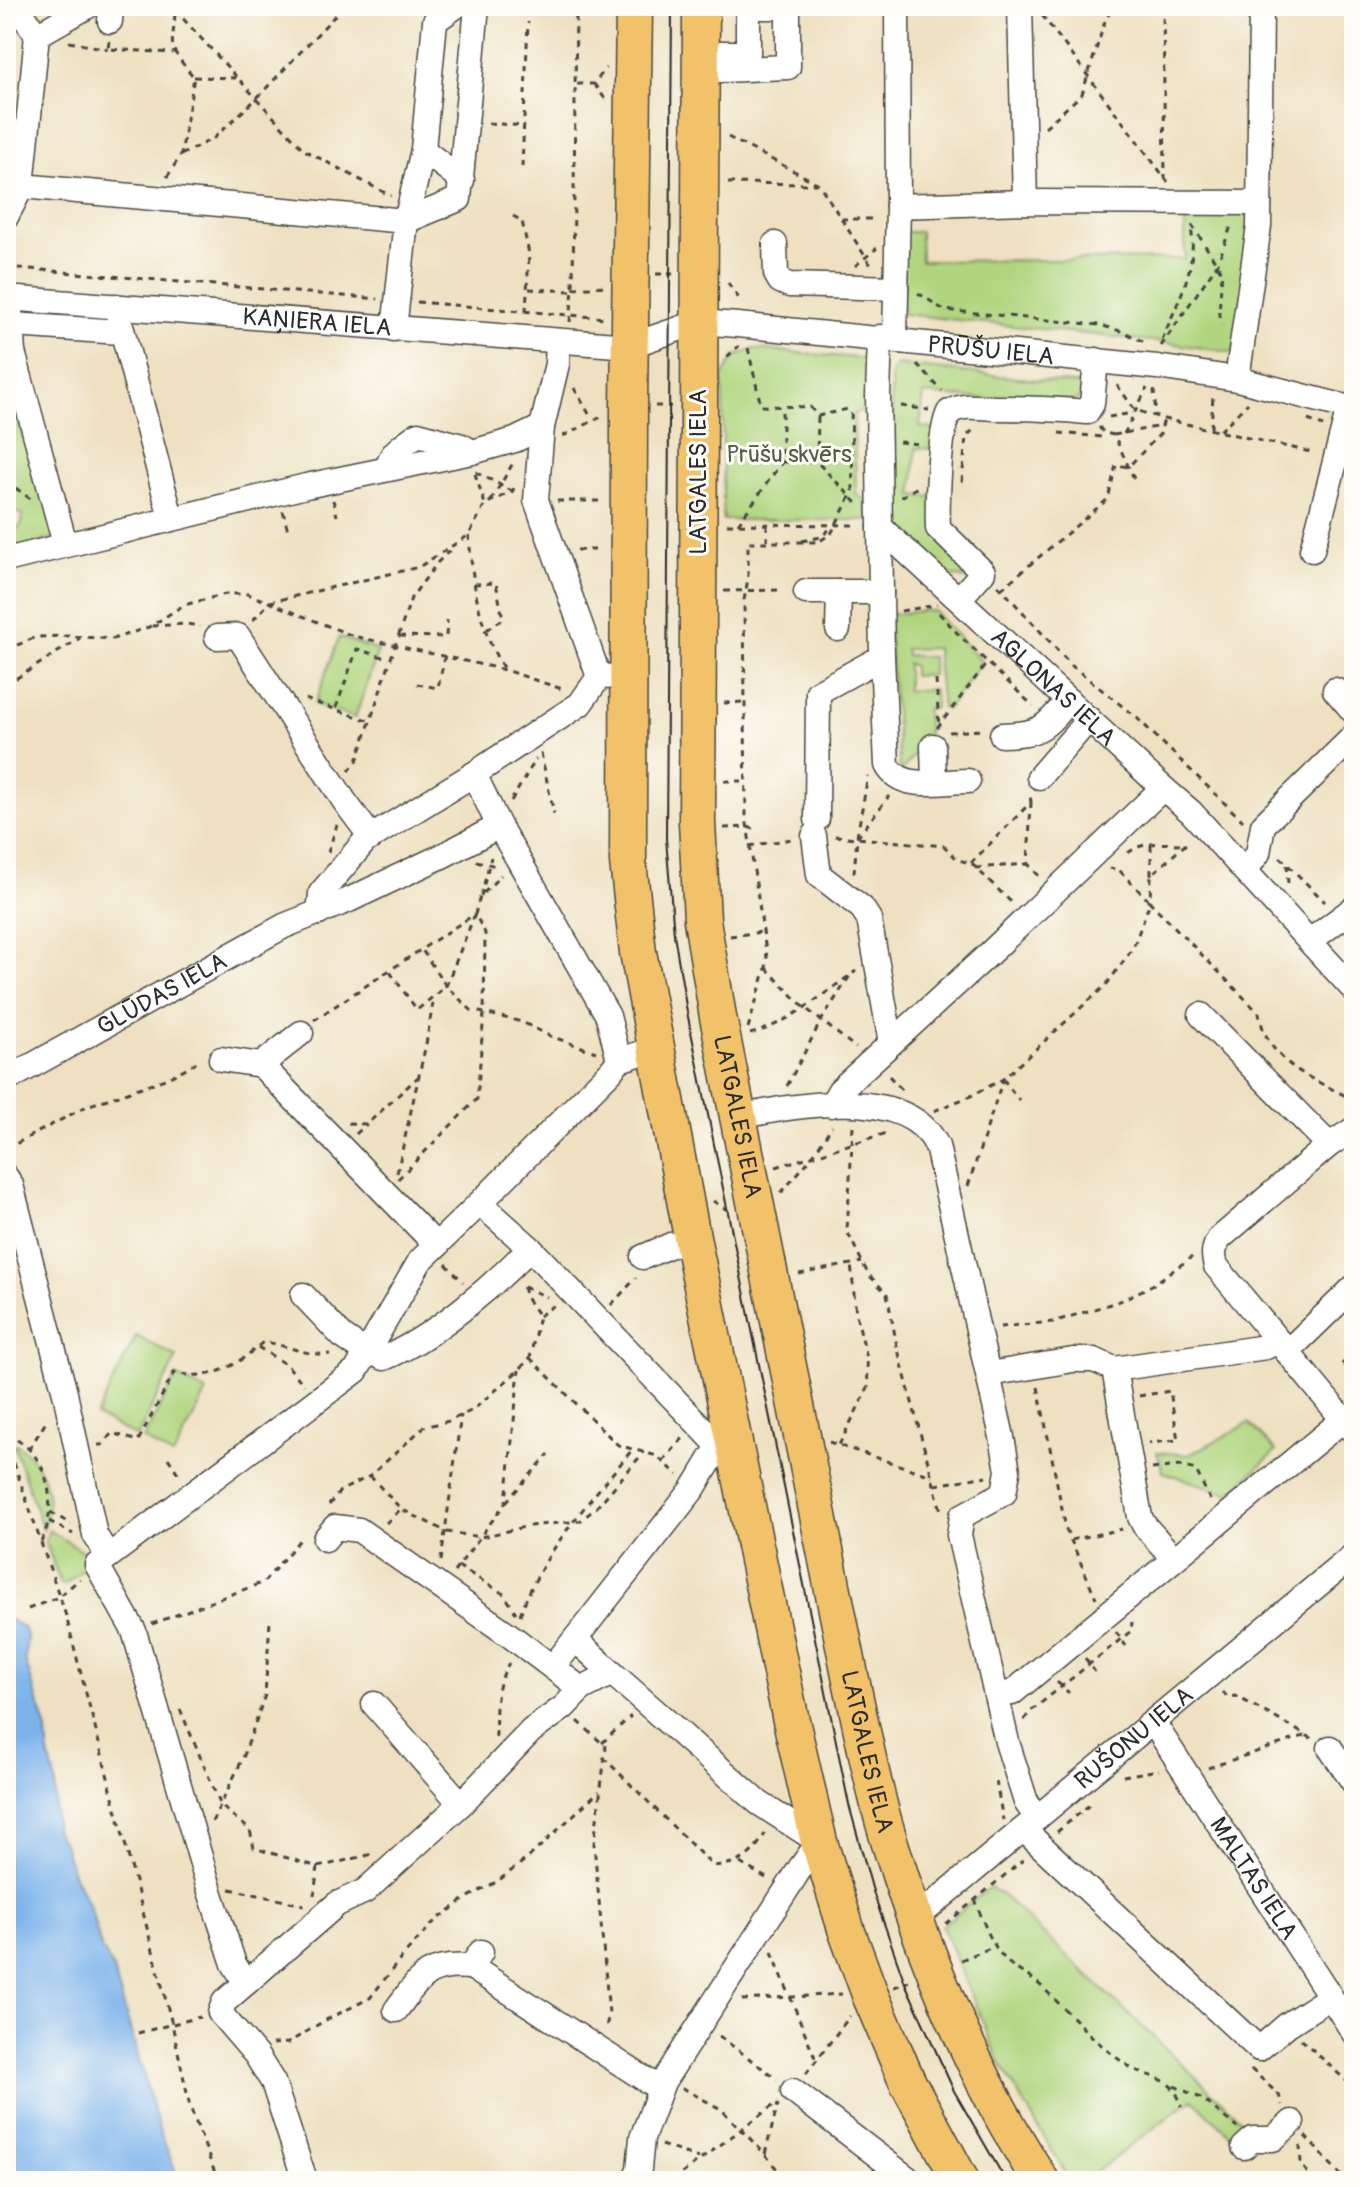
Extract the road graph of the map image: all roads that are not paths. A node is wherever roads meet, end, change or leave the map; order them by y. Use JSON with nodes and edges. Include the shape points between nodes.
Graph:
{"nodes":[{"id":1,"x":10,"y":6,"type":"edge"},
{"id":2,"x":88,"y":6,"type":"edge"},
{"id":3,"x":456,"y":6,"type":"edge"},
{"id":4,"x":477,"y":6,"type":"edge"},
{"id":5,"x":634,"y":6,"type":"edge"},
{"id":6,"x":701,"y":6,"type":"edge"},
{"id":7,"x":897,"y":6,"type":"edge"},
{"id":8,"x":1020,"y":6,"type":"edge"},
{"id":9,"x":1261,"y":6,"type":"edge"},
{"id":10,"x":45,"y":30,"type":"junction"},
{"id":11,"x":423,"y":150,"type":"junction"},
{"id":12,"x":462,"y":180,"type":"junction"},
{"id":13,"x":22,"y":186,"type":"junction"},
{"id":14,"x":1025,"y":202,"type":"junction"},
{"id":15,"x":1250,"y":202,"type":"junction"},
{"id":16,"x":888,"y":212,"type":"junction"},
{"id":17,"x":408,"y":213,"type":"junction"},
{"id":18,"x":6,"y":217,"type":"edge"},
{"id":19,"x":775,"y":244,"type":"dead end"},
{"id":20,"x":889,"y":280,"type":"junction"},
{"id":21,"x":8,"y":298,"type":"edge"},
{"id":22,"x":116,"y":306,"type":"junction"},
{"id":23,"x":699,"y":322,"type":"junction"},
{"id":24,"x":13,"y":325,"type":"junction"},
{"id":25,"x":394,"y":329,"type":"junction"},
{"id":26,"x":121,"y":332,"type":"junction"},
{"id":27,"x":888,"y":338,"type":"junction"},
{"id":28,"x":564,"y":342,"type":"junction"},
{"id":29,"x":629,"y":346,"type":"junction"},
{"id":30,"x":1096,"y":360,"type":"junction"},
{"id":31,"x":1237,"y":379,"type":"junction"},
{"id":32,"x":1352,"y":408,"type":"edge"},
{"id":33,"x":535,"y":437,"type":"junction"},
{"id":34,"x":872,"y":517,"type":"junction"},
{"id":35,"x":171,"y":518,"type":"junction"},
{"id":36,"x":65,"y":544,"type":"junction"},
{"id":37,"x":1312,"y":550,"type":"dead end"},
{"id":38,"x":9,"y":551,"type":"edge"},
{"id":39,"x":806,"y":592,"type":"road end"},
{"id":40,"x":839,"y":592,"type":"junction"},
{"id":41,"x":948,"y":600,"type":"junction"},
{"id":42,"x":882,"y":602,"type":"junction"},
{"id":43,"x":838,"y":629,"type":"dead end"},
{"id":44,"x":228,"y":636,"type":"road end"},
{"id":45,"x":882,"y":657,"type":"junction"},
{"id":46,"x":614,"y":676,"type":"junction"},
{"id":47,"x":1335,"y":690,"type":"dead end"},
{"id":48,"x":1068,"y":700,"type":"junction"},
{"id":49,"x":1354,"y":712,"type":"edge"},
{"id":50,"x":1089,"y":719,"type":"junction"},
{"id":51,"x":1002,"y":735,"type":"road end"},
{"id":52,"x":936,"y":736,"type":"road end"},
{"id":53,"x":1354,"y":736,"type":"edge"},
{"id":54,"x":474,"y":774,"type":"junction"},
{"id":55,"x":968,"y":781,"type":"dead end"},
{"id":56,"x":934,"y":782,"type":"junction"},
{"id":57,"x":1034,"y":782,"type":"road end"},
{"id":58,"x":1163,"y":788,"type":"junction"},
{"id":59,"x":499,"y":826,"type":"junction"},
{"id":60,"x":371,"y":837,"type":"junction"},
{"id":61,"x":1245,"y":871,"type":"junction"},
{"id":62,"x":319,"y":913,"type":"junction"},
{"id":63,"x":1348,"y":913,"type":"edge"},
{"id":64,"x":1310,"y":941,"type":"junction"},
{"id":65,"x":1354,"y":990,"type":"edge"},
{"id":66,"x":1201,"y":1015,"type":"dead end"},
{"id":67,"x":301,"y":1033,"type":"road end"},
{"id":68,"x":891,"y":1043,"type":"junction"},
{"id":69,"x":655,"y":1049,"type":"junction"},
{"id":70,"x":221,"y":1059,"type":"road end"},
{"id":71,"x":619,"y":1060,"type":"junction"},
{"id":72,"x":261,"y":1065,"type":"junction"},
{"id":73,"x":6,"y":1080,"type":"edge"},
{"id":74,"x":842,"y":1104,"type":"junction"},
{"id":75,"x":738,"y":1117,"type":"junction"},
{"id":76,"x":1354,"y":1129,"type":"edge"},
{"id":77,"x":1329,"y":1145,"type":"junction"},
{"id":78,"x":6,"y":1177,"type":"edge"},
{"id":79,"x":480,"y":1203,"type":"junction"},
{"id":80,"x":693,"y":1242,"type":"junction"},
{"id":81,"x":435,"y":1248,"type":"junction"},
{"id":82,"x":530,"y":1248,"type":"junction"},
{"id":83,"x":643,"y":1257,"type":"road end"},
{"id":84,"x":1354,"y":1287,"type":"edge"},
{"id":85,"x":303,"y":1295,"type":"dead end"},
{"id":86,"x":1283,"y":1346,"type":"junction"},
{"id":87,"x":361,"y":1348,"type":"junction"},
{"id":88,"x":1114,"y":1369,"type":"junction"},
{"id":89,"x":989,"y":1374,"type":"junction"},
{"id":90,"x":1349,"y":1426,"type":"edge"},
{"id":91,"x":727,"y":1444,"type":"junction"},
{"id":92,"x":317,"y":1534,"type":"road end"},
{"id":93,"x":1354,"y":1555,"type":"edge"},
{"id":94,"x":1174,"y":1559,"type":"junction"},
{"id":95,"x":103,"y":1561,"type":"junction"},
{"id":96,"x":576,"y":1640,"type":"junction"},
{"id":97,"x":553,"y":1667,"type":"junction"},
{"id":98,"x":612,"y":1673,"type":"junction"},
{"id":99,"x":581,"y":1689,"type":"junction"},
{"id":100,"x":997,"y":1694,"type":"junction"},
{"id":101,"x":374,"y":1704,"type":"dead end"},
{"id":102,"x":1153,"y":1722,"type":"junction"},
{"id":103,"x":1330,"y":1748,"type":"road end"},
{"id":104,"x":1354,"y":1783,"type":"edge"},
{"id":105,"x":461,"y":1804,"type":"junction"},
{"id":106,"x":1031,"y":1824,"type":"junction"},
{"id":107,"x":819,"y":1842,"type":"junction"},
{"id":108,"x":915,"y":1919,"type":"junction"},
{"id":109,"x":246,"y":1983,"type":"junction"},
{"id":110,"x":396,"y":2010,"type":"dead end"},
{"id":111,"x":1345,"y":2012,"type":"edge"},
{"id":112,"x":662,"y":2086,"type":"junction"},
{"id":113,"x":786,"y":2096,"type":"road end"},
{"id":114,"x":1292,"y":2122,"type":"road end"},
{"id":115,"x":1249,"y":2143,"type":"road end"},
{"id":116,"x":305,"y":2181,"type":"edge"},
{"id":117,"x":634,"y":2181,"type":"edge"},
{"id":118,"x":911,"y":2181,"type":"edge"},
{"id":119,"x":961,"y":2181,"type":"edge"},
{"id":120,"x":1041,"y":2181,"type":"edge"}],
"edges":[{"from":1,"to":10,"type":"street"},
{"from":2,"to":10,"type":"street"},
{"from":3,"to":11,"type":"street","via":[[435,21]]},
{"from":4,"to":12,"type":"street"},
{"from":5,"to":29,"type":"highway"},
{"from":6,"to":23,"type":"highway","name":"LATGALES IELA"},
{"from":7,"to":16,"type":"street"},
{"from":8,"to":14,"type":"street"},
{"from":9,"to":15,"type":"street"},
{"from":10,"to":13,"type":"street"},
{"from":11,"to":12,"type":"street"},
{"from":11,"to":17,"type":"street"},
{"from":12,"to":17,"type":"street","via":[[459,199]]},
{"from":13,"to":17,"type":"street"},
{"from":13,"to":18,"type":"street"},
{"from":14,"to":15,"type":"street","via":[[1185,216]]},
{"from":14,"to":16,"type":"street"},
{"from":15,"to":31,"type":"street","via":[[1259,226]]},
{"from":16,"to":20,"type":"street"},
{"from":17,"to":25,"type":"street"},
{"from":19,"to":20,"type":"street","via":[[776,274],[789,285]]},
{"from":20,"to":27,"type":"street"},
{"from":21,"to":22,"type":"street","name":"KAŅIERA IELA"},
{"from":21,"to":24,"type":"street"},
{"from":22,"to":25,"type":"street","name":"KAŅIERA IELA"},
{"from":22,"to":26,"type":"street"},
{"from":23,"to":27,"type":"street","name":"PRŪŠU IELA"},
{"from":23,"to":29,"type":"street","name":"PRŪŠU IELA"},
{"from":23,"to":75,"type":"highway","name":"LATGALES IELA","via":[[698,873]]},
{"from":24,"to":26,"type":"street"},
{"from":24,"to":36,"type":"street","via":[[13,352]]},
{"from":25,"to":28,"type":"street","name":"KAŅIERA IELA"},
{"from":26,"to":35,"type":"street"},
{"from":27,"to":30,"type":"street","name":"PRŪŠU IELA"},
{"from":27,"to":34,"type":"street","via":[[878,396]]},
{"from":28,"to":29,"type":"street","name":"KAŅIERA IELA"},
{"from":28,"to":33,"type":"street"},
{"from":29,"to":46,"type":"highway"},
{"from":30,"to":31,"type":"street","name":"PRŪŠU IELA"},
{"from":30,"to":41,"type":"street","via":[[1096,415],[967,405],[946,419],[938,528],[983,572]]},
{"from":31,"to":32,"type":"street","name":"PRŪŠU IELA"},
{"from":32,"to":37,"type":"street"},
{"from":33,"to":35,"type":"street"},
{"from":33,"to":46,"type":"street","via":[[536,500],[553,550]]},
{"from":34,"to":41,"type":"street","name":"AGLONAS IELA"},
{"from":34,"to":42,"type":"street"},
{"from":35,"to":36,"type":"street"},
{"from":36,"to":38,"type":"street"},
{"from":39,"to":40,"type":"street"},
{"from":40,"to":42,"type":"street"},
{"from":40,"to":43,"type":"street"},
{"from":41,"to":48,"type":"street","name":"AGLONAS IELA"},
{"from":42,"to":45,"type":"street"},
{"from":44,"to":60,"type":"street","via":[[271,686]]},
{"from":45,"to":56,"type":"street","via":[[887,765],[899,780]]},
{"from":45,"to":68,"type":"street","via":[[818,692],[815,827],[819,875],[869,919]]},
{"from":46,"to":54,"type":"street","via":[[539,743]]},
{"from":46,"to":69,"type":"highway","via":[[628,862]]},
{"from":47,"to":49,"type":"street"},
{"from":48,"to":50,"type":"street","name":"AGLONAS IELA"},
{"from":48,"to":51,"type":"street","via":[[1045,728]]},
{"from":50,"to":57,"type":"street"},
{"from":50,"to":58,"type":"street","name":"AGLONAS IELA"},
{"from":52,"to":56,"type":"street"},
{"from":53,"to":61,"type":"street","via":[[1263,825],[1257,855]]},
{"from":54,"to":59,"type":"street"},
{"from":54,"to":60,"type":"street"},
{"from":55,"to":56,"type":"street"},
{"from":58,"to":61,"type":"street","name":"AGLONAS IELA"},
{"from":58,"to":68,"type":"street"},
{"from":59,"to":62,"type":"street","name":"GLŪDAS IELA"},
{"from":59,"to":71,"type":"street","via":[[608,1016]]},
{"from":60,"to":62,"type":"street","via":[[321,893]]},
{"from":61,"to":64,"type":"street","name":"AGLONAS IELA"},
{"from":62,"to":73,"type":"street","name":"GLŪDAS IELA","via":[[271,933]]},
{"from":63,"to":64,"type":"street"},
{"from":64,"to":65,"type":"street","name":"AGLONAS IELA"},
{"from":66,"to":77,"type":"street"},
{"from":67,"to":72,"type":"street"},
{"from":68,"to":74,"type":"street","via":[[840,1090]]},
{"from":69,"to":71,"type":"street"},
{"from":69,"to":80,"type":"highway"},
{"from":70,"to":72,"type":"street"},
{"from":71,"to":79,"type":"street"},
{"from":72,"to":81,"type":"street"},
{"from":74,"to":75,"type":"street"},
{"from":74,"to":89,"type":"street","via":[[897,1111],[931,1134]]},
{"from":75,"to":108,"type":"highway","name":"LATGALES IELA","via":[[872,1775]]},
{"from":76,"to":77,"type":"street"},
{"from":77,"to":86,"type":"street","via":[[1219,1239],[1213,1257]]},
{"from":78,"to":95,"type":"street","via":[[65,1393]]},
{"from":79,"to":81,"type":"street"},
{"from":79,"to":82,"type":"street"},
{"from":80,"to":83,"type":"street"},
{"from":80,"to":91,"type":"highway"},
{"from":81,"to":87,"type":"street","via":[[420,1261]]},
{"from":82,"to":87,"type":"street","via":[[410,1348],[384,1358]]},
{"from":82,"to":91,"type":"street","via":[[696,1422]]},
{"from":84,"to":86,"type":"street"},
{"from":85,"to":87,"type":"street"},
{"from":86,"to":88,"type":"street"},
{"from":86,"to":90,"type":"street"},
{"from":87,"to":95,"type":"street","via":[[356,1371]]},
{"from":88,"to":89,"type":"street","via":[[1094,1360],[1073,1360]]},
{"from":88,"to":94,"type":"street","via":[[1140,1517]]},
{"from":89,"to":100,"type":"street","via":[[1008,1471],[1004,1493],[962,1516],[959,1535]]},
{"from":90,"to":94,"type":"street"},
{"from":91,"to":96,"type":"street"},
{"from":91,"to":107,"type":"highway"},
{"from":92,"to":97,"type":"street","via":[[335,1527],[359,1530],[387,1524],[439,1586]]},
{"from":93,"to":102,"type":"street","name":"RUŠONU IELA"},
{"from":94,"to":100,"type":"street","via":[[1012,1693]]},
{"from":95,"to":109,"type":"street","via":[[134,1631],[234,1964]]},
{"from":96,"to":97,"type":"street"},
{"from":96,"to":98,"type":"street"},
{"from":97,"to":99,"type":"street"},
{"from":98,"to":99,"type":"street"},
{"from":98,"to":107,"type":"street","via":[[770,1810]]},
{"from":99,"to":105,"type":"street","via":[[531,1731]]},
{"from":100,"to":106,"type":"street"},
{"from":101,"to":105,"type":"street"},
{"from":102,"to":106,"type":"street","name":"RUŠONU IELA"},
{"from":102,"to":111,"type":"street","name":"MALTAS IELA"},
{"from":103,"to":104,"type":"street"},
{"from":105,"to":109,"type":"street","via":[[365,1891],[337,1904]]},
{"from":106,"to":108,"type":"street","name":"RUŠONU IELA"},
{"from":106,"to":111,"type":"street","via":[[1259,2049],[1287,2025]]},
{"from":107,"to":112,"type":"street"},
{"from":107,"to":119,"type":"highway","via":[[871,1997],[907,2081]]},
{"from":108,"to":120,"type":"highway","name":"LATGALES IELA","via":[[963,2040]]},
{"from":109,"to":116,"type":"street","via":[[224,2002],[220,2013],[273,2082]]},
{"from":110,"to":112,"type":"street","via":[[429,1971],[476,1960],[600,2049]]},
{"from":112,"to":117,"type":"street","via":[[642,2138]]},
{"from":113,"to":118,"type":"street"},
{"from":114,"to":115,"type":"street","via":[[1273,2139]]}]}
